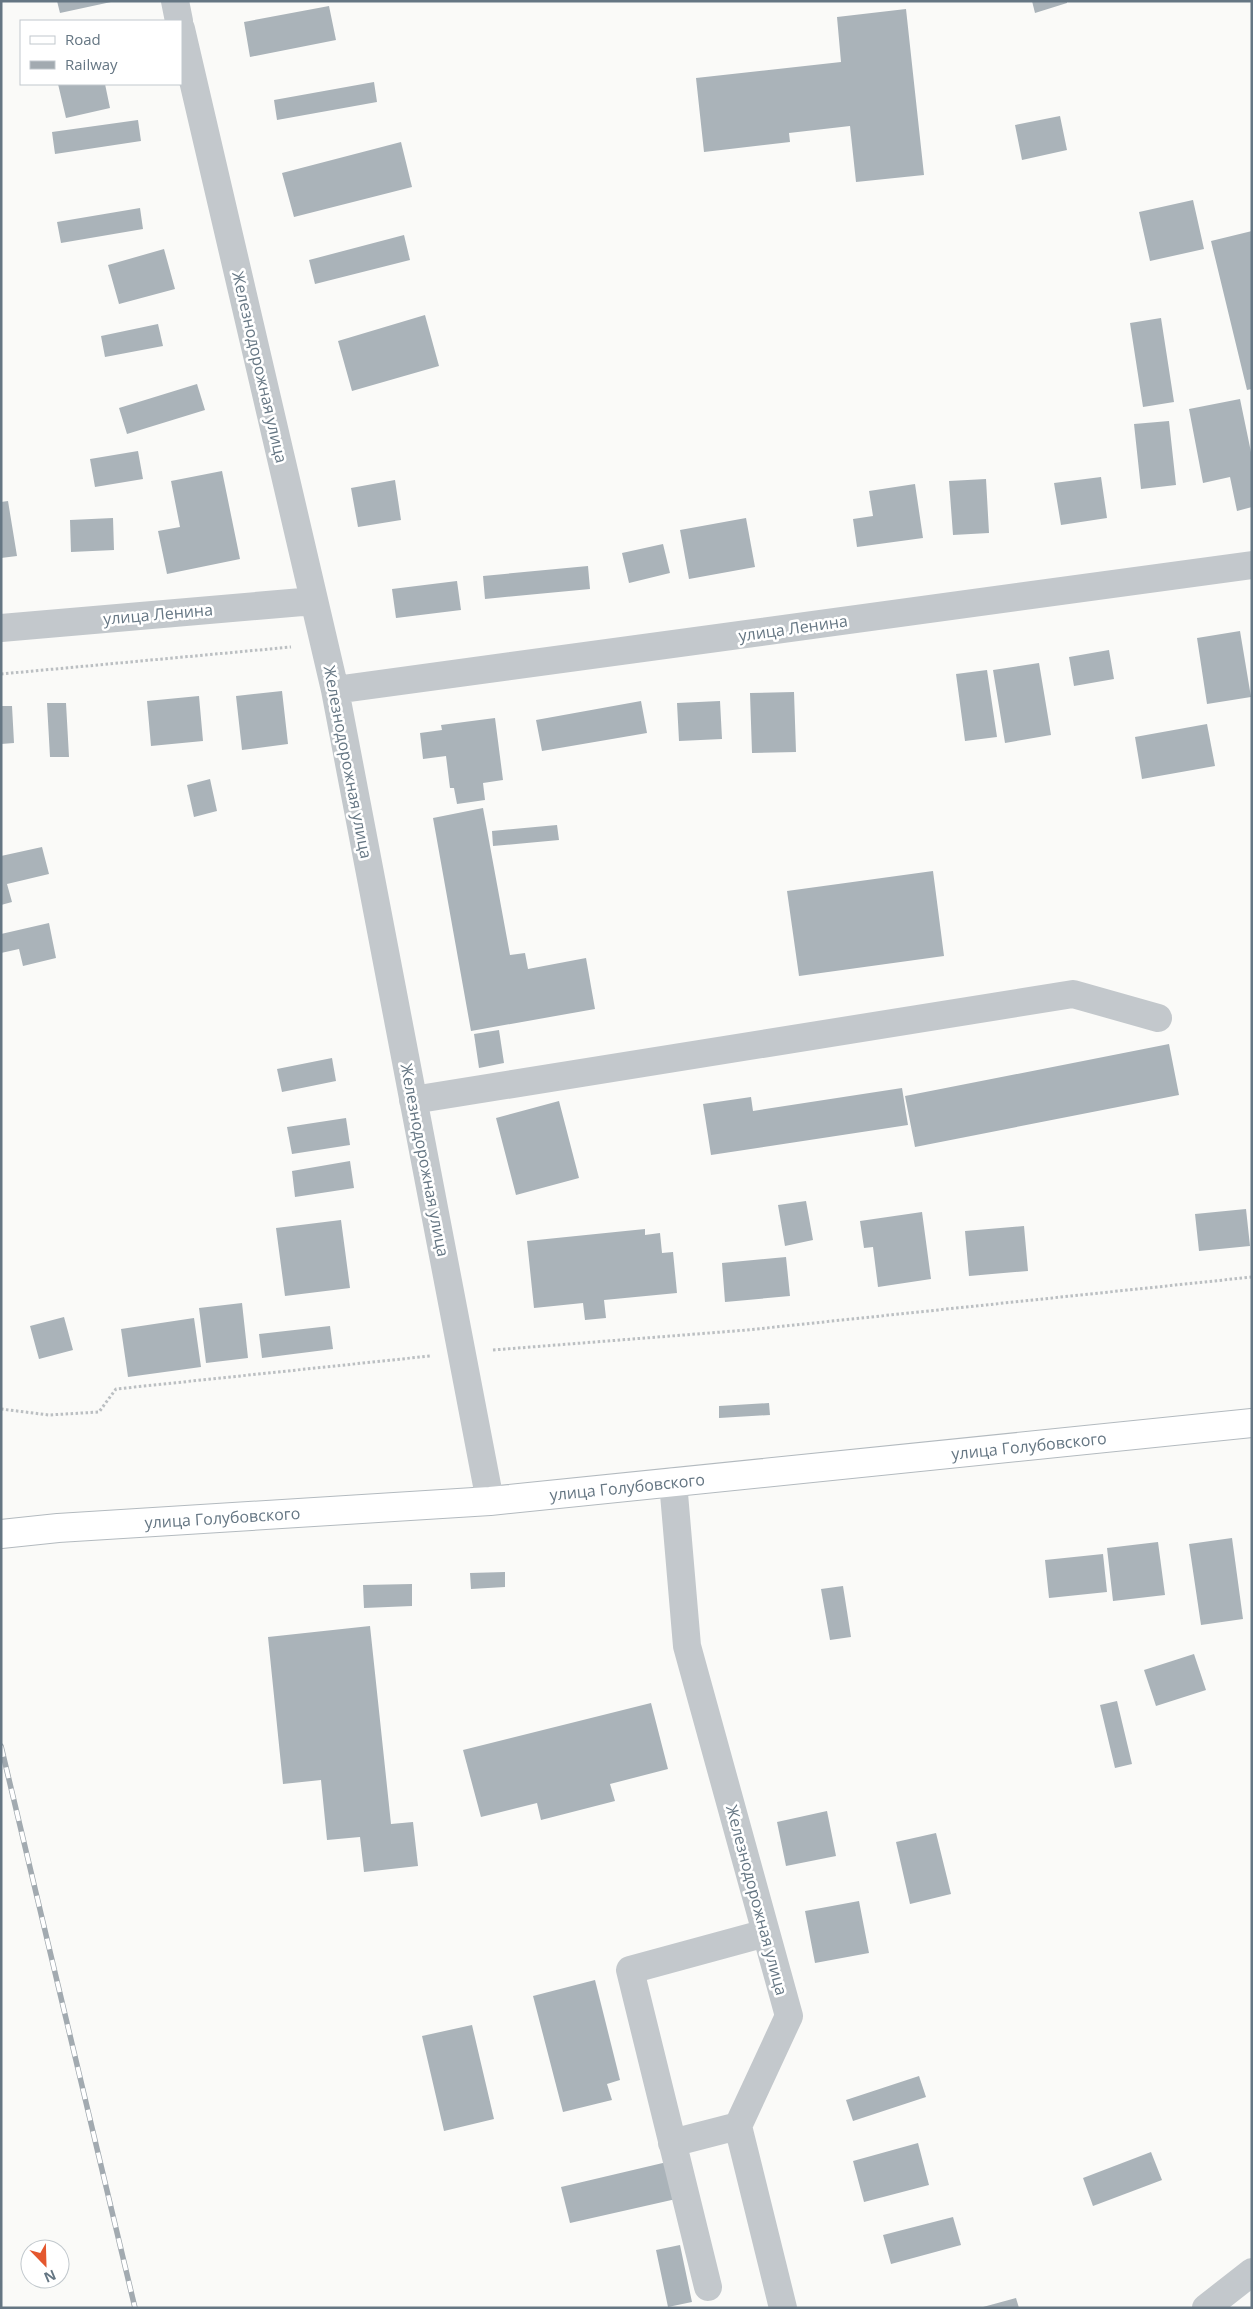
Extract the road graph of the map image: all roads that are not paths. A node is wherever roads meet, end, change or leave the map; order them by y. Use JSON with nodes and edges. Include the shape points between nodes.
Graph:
{"nodes":[{"id":1,"x":175,"y":1,"type":"edge"},
{"id":2,"x":180,"y":20,"type":"edge"},
{"id":3,"x":182,"y":33,"type":"edge"},
{"id":4,"x":1252,"y":565,"type":"edge"},
{"id":5,"x":314,"y":601,"type":"junction"},
{"id":6,"x":1,"y":628,"type":"edge"},
{"id":7,"x":335,"y":690,"type":"junction"},
{"id":8,"x":1158,"y":1018,"type":"dead end"},
{"id":9,"x":413,"y":1100,"type":"junction"},
{"id":10,"x":1252,"y":1423,"type":"edge"},
{"id":11,"x":673,"y":1482,"type":"junction"},
{"id":12,"x":490,"y":1501,"type":"junction"},
{"id":13,"x":1,"y":1534,"type":"edge"},
{"id":14,"x":766,"y":1933,"type":"junction"},
{"id":15,"x":738,"y":2126,"type":"junction"},
{"id":16,"x":672,"y":2143,"type":"junction"},
{"id":17,"x":1252,"y":2272,"type":"edge"},
{"id":18,"x":708,"y":2288,"type":"dead end"},
{"id":19,"x":783,"y":2308,"type":"edge"},
{"id":20,"x":1206,"y":2308,"type":"edge"}],
"edges":[{"from":1,"to":2,"type":"street"},
{"from":3,"to":5,"type":"street","name":"Железнодорожная улица"},
{"from":4,"to":7,"type":"street","name":"улица Ленина"},
{"from":5,"to":6,"type":"street","name":"улица Ленина"},
{"from":5,"to":7,"type":"street","name":"Железнодорожная улица"},
{"from":7,"to":9,"type":"street","name":"Железнодорожная улица"},
{"from":8,"to":9,"type":"street","via":[[1073,994]]},
{"from":9,"to":12,"type":"street","name":"Железнодорожная улица"},
{"from":10,"to":11,"type":"street","name":"улица Голубовского"},
{"from":11,"to":12,"type":"street","name":"улица Голубовского"},
{"from":11,"to":14,"type":"street","name":"Железнодорожная улица","via":[[687,1646]]},
{"from":12,"to":13,"type":"street","name":"улица Голубовского"},
{"from":14,"to":15,"type":"street","name":"Железнодорожная улица","via":[[789,2016]]},
{"from":14,"to":16,"type":"street","via":[[630,1970]]},
{"from":15,"to":16,"type":"street"},
{"from":15,"to":19,"type":"street"},
{"from":16,"to":18,"type":"street"},
{"from":17,"to":20,"type":"street"}]}
